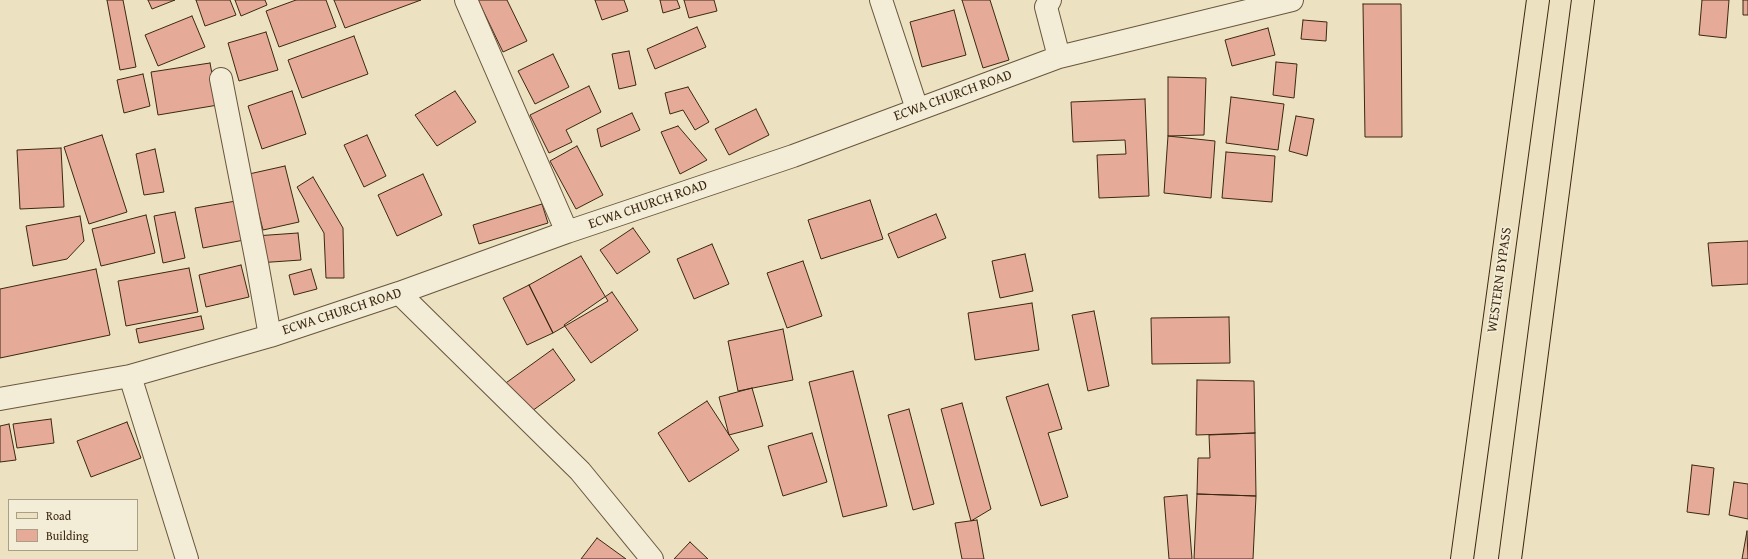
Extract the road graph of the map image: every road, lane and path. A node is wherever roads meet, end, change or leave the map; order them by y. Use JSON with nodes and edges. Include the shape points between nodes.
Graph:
{"nodes":[{"id":1,"x":466,"y":0,"type":"edge"},
{"id":2,"x":881,"y":0,"type":"edge"},
{"id":3,"x":1050,"y":0,"type":"edge"},
{"id":4,"x":1292,"y":0,"type":"edge"},
{"id":5,"x":1538,"y":0,"type":"edge"},
{"id":6,"x":1583,"y":0,"type":"edge"},
{"id":7,"x":1059,"y":57,"type":"junction"},
{"id":8,"x":221,"y":79,"type":"dead end"},
{"id":9,"x":917,"y":109,"type":"junction"},
{"id":10,"x":568,"y":232,"type":"junction"},
{"id":11,"x":400,"y":292,"type":"junction"},
{"id":12,"x":270,"y":336,"type":"junction"},
{"id":13,"x":130,"y":376,"type":"junction"},
{"id":14,"x":0,"y":399,"type":"edge"},
{"id":15,"x":186,"y":559,"type":"edge"},
{"id":16,"x":652,"y":559,"type":"edge"},
{"id":17,"x":1462,"y":559,"type":"edge"},
{"id":18,"x":1510,"y":559,"type":"edge"}],
"edges":[{"from":1,"to":10,"type":"street"},
{"from":2,"to":9,"type":"street"},
{"from":3,"to":7,"type":"street","via":[[1046,7]]},
{"from":4,"to":7,"type":"street","name":"ECWA CHURCH ROAD"},
{"from":5,"to":17,"type":"main road","name":"WESTERN BYPASS"},
{"from":6,"to":18,"type":"main road"},
{"from":7,"to":9,"type":"street","name":"ECWA CHURCH ROAD"},
{"from":8,"to":12,"type":"street"},
{"from":9,"to":10,"type":"street","name":"ECWA CHURCH ROAD","via":[[793,156]]},
{"from":10,"to":11,"type":"street","name":"ECWA CHURCH ROAD"},
{"from":11,"to":12,"type":"street","name":"ECWA CHURCH ROAD"},
{"from":11,"to":16,"type":"street","via":[[580,471]]},
{"from":12,"to":13,"type":"street","name":"ECWA CHURCH ROAD"},
{"from":13,"to":14,"type":"street","name":"ECWA CHURCH ROAD"},
{"from":13,"to":15,"type":"street"}]}
